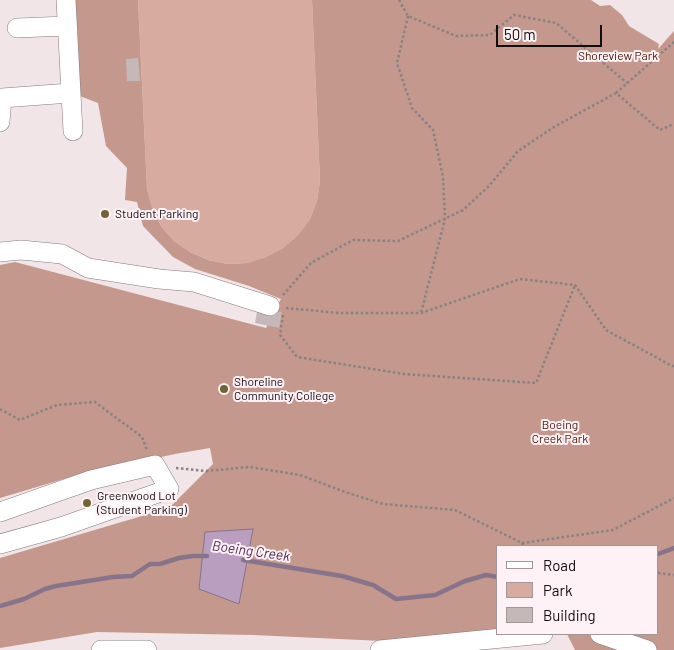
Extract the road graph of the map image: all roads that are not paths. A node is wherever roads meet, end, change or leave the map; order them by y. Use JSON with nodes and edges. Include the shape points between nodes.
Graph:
{"nodes":[{"id":1,"x":66,"y":0,"type":"edge"},
{"id":2,"x":67,"y":26,"type":"junction"},
{"id":3,"x":17,"y":28,"type":"dead end"},
{"id":4,"x":70,"y":93,"type":"junction"},
{"id":5,"x":0,"y":122,"type":"edge"},
{"id":6,"x":73,"y":131,"type":"dead end"},
{"id":7,"x":0,"y":252,"type":"edge"},
{"id":8,"x":270,"y":306,"type":"road end"},
{"id":9,"x":0,"y":512,"type":"edge"},
{"id":10,"x":0,"y":544,"type":"edge"},
{"id":11,"x":533,"y":635,"type":"edge"},
{"id":12,"x":603,"y":635,"type":"edge"},
{"id":13,"x":101,"y":650,"type":"edge"},
{"id":14,"x":147,"y":650,"type":"edge"},
{"id":15,"x":380,"y":650,"type":"edge"},
{"id":16,"x":647,"y":650,"type":"edge"}],
"edges":[{"from":1,"to":2,"type":"street"},
{"from":2,"to":3,"type":"street"},
{"from":2,"to":4,"type":"street"},
{"from":4,"to":5,"type":"street","via":[[2,98]]},
{"from":4,"to":6,"type":"street"},
{"from":7,"to":8,"type":"street","via":[[21,250],[62,254],[88,268],[194,282]]},
{"from":9,"to":10,"type":"street","via":[[91,480],[155,466],[169,489],[61,527]]},
{"from":11,"to":15,"type":"street"},
{"from":12,"to":16,"type":"street"},
{"from":13,"to":14,"type":"street"}]}
